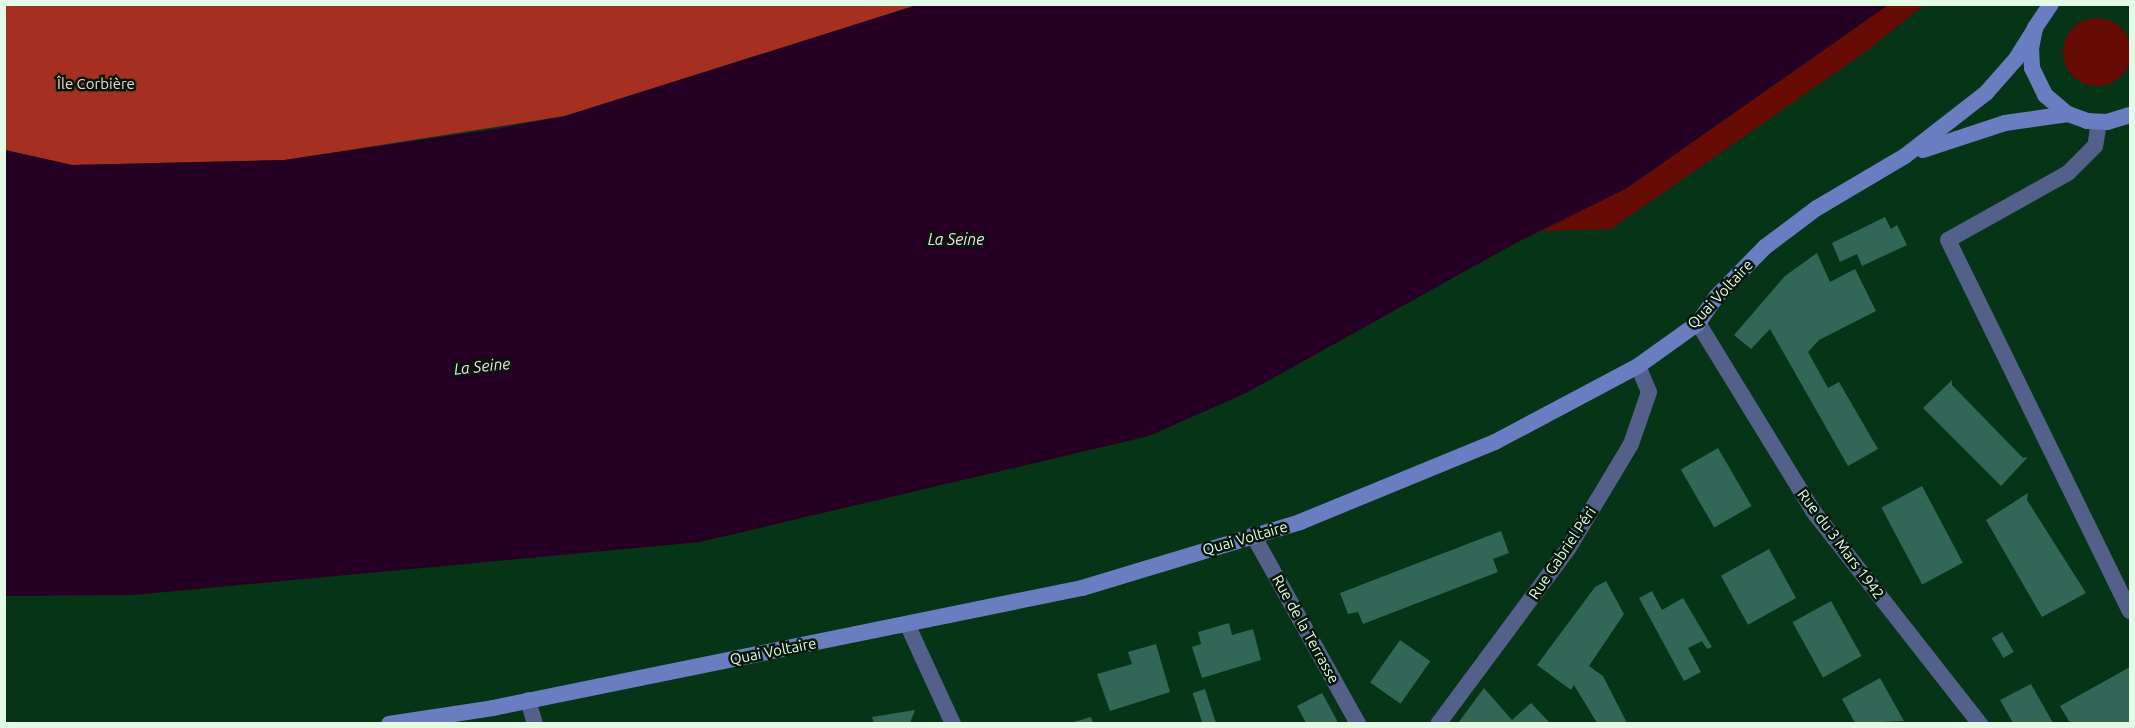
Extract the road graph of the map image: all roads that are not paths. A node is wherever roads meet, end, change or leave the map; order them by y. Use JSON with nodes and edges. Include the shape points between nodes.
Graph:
{"nodes":[{"id":1,"x":2051,"y":4,"type":"edge"},
{"id":2,"x":2035,"y":28,"type":"junction"},
{"id":3,"x":2068,"y":114,"type":"junction"},
{"id":4,"x":2130,"y":115,"type":"edge"},
{"id":5,"x":2099,"y":122,"type":"junction"},
{"id":6,"x":1905,"y":156,"type":"junction"},
{"id":7,"x":1698,"y":323,"type":"junction"},
{"id":8,"x":1638,"y":366,"type":"junction"},
{"id":9,"x":1254,"y":535,"type":"junction"},
{"id":10,"x":2129,"y":607,"type":"edge"},
{"id":11,"x":908,"y":626,"type":"junction"},
{"id":12,"x":528,"y":700,"type":"junction"},
{"id":13,"x":493,"y":708,"type":"junction"},
{"id":14,"x":389,"y":723,"type":"edge"},
{"id":15,"x":450,"y":723,"type":"edge"},
{"id":16,"x":535,"y":723,"type":"edge"},
{"id":17,"x":953,"y":723,"type":"edge"},
{"id":18,"x":1358,"y":723,"type":"edge"},
{"id":19,"x":1438,"y":723,"type":"edge"},
{"id":20,"x":1980,"y":723,"type":"edge"}],
"edges":[{"from":1,"to":2,"type":"main road","name":"Quai Voltaire"},
{"from":2,"to":3,"type":"main road","via":[[2031,58],[2035,78],[2044,95]]},
{"from":2,"to":6,"type":"main road","name":"Quai Voltaire","via":[[2016,59],[1986,93]]},
{"from":3,"to":5,"type":"main road"},
{"from":3,"to":6,"type":"main road","name":"Quai Voltaire","via":[[2005,123]]},
{"from":4,"to":5,"type":"main road"},
{"from":5,"to":10,"type":"street","via":[[2095,146],[2068,173],[1948,240]]},
{"from":6,"to":7,"type":"main road","name":"Quai Voltaire","via":[[1817,208],[1765,247],[1716,297]]},
{"from":7,"to":8,"type":"main road","name":"Quai Voltaire"},
{"from":7,"to":20,"type":"street","name":"Rue du 3 Mars 1942","via":[[1813,511]]},
{"from":8,"to":9,"type":"main road","name":"Quai Voltaire","via":[[1495,442],[1300,522]]},
{"from":8,"to":19,"type":"street","name":"Rue Gabriel Péri","via":[[1648,392],[1631,444],[1568,549]]},
{"from":9,"to":11,"type":"main road","name":"Quai Voltaire","via":[[1082,588]]},
{"from":9,"to":18,"type":"street","name":"Rue de la Terrasse"},
{"from":11,"to":12,"type":"main road","name":"Quai Voltaire"},
{"from":11,"to":17,"type":"street"},
{"from":12,"to":13,"type":"main road","name":"Quai Voltaire"},
{"from":12,"to":16,"type":"street"},
{"from":13,"to":14,"type":"main road","name":"Quai Voltaire"},
{"from":13,"to":15,"type":"main road","name":"Quai Voltaire"}]}
